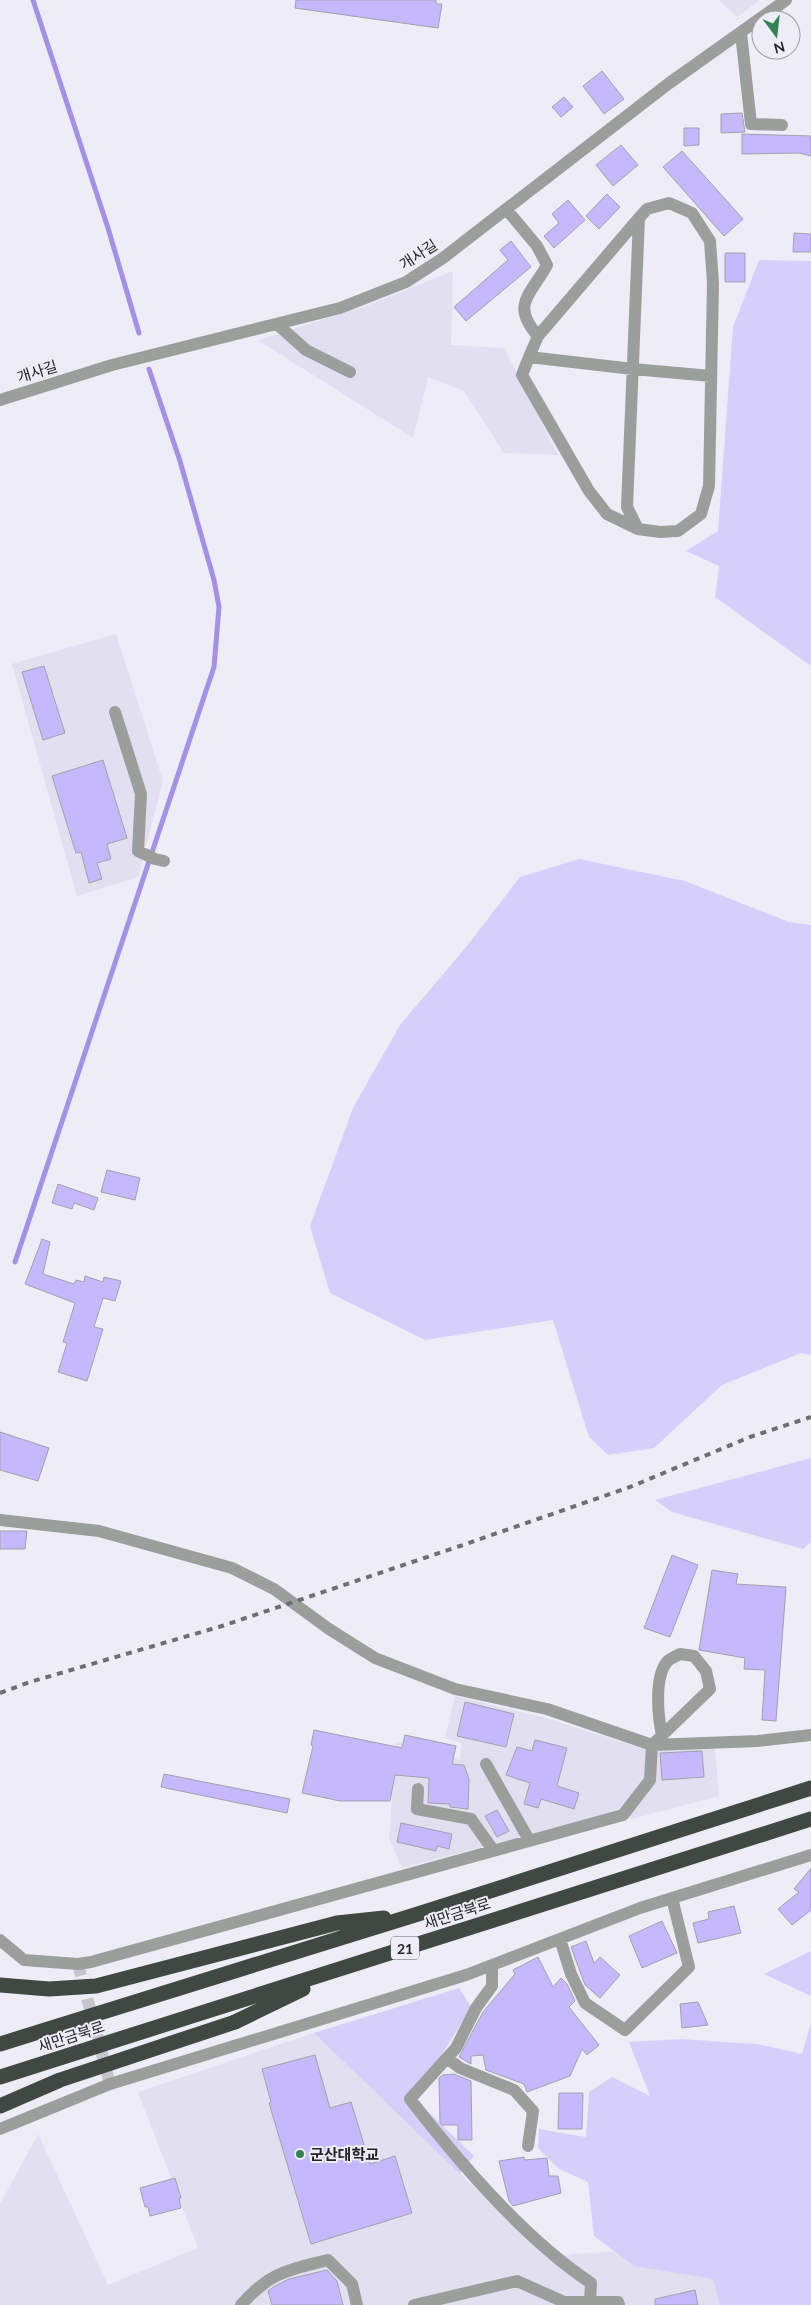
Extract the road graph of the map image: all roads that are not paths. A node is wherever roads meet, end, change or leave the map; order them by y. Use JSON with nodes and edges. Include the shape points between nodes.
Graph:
{"nodes":[{"id":1,"x":786,"y":0,"type":"edge"},
{"id":2,"x":741,"y":33,"type":"junction"},
{"id":3,"x":782,"y":125,"type":"dead end"},
{"id":4,"x":507,"y":210,"type":"junction"},
{"id":5,"x":640,"y":218,"type":"junction"},
{"id":6,"x":276,"y":324,"type":"junction"},
{"id":7,"x":538,"y":336,"type":"junction"},
{"id":8,"x":529,"y":357,"type":"junction"},
{"id":9,"x":633,"y":369,"type":"junction"},
{"id":10,"x":350,"y":372,"type":"dead end"},
{"id":11,"x":712,"y":376,"type":"junction"},
{"id":12,"x":0,"y":400,"type":"edge"},
{"id":13,"x":638,"y":528,"type":"junction"},
{"id":14,"x":115,"y":712,"type":"dead end"},
{"id":15,"x":154,"y":858,"type":"dead end"},
{"id":16,"x":0,"y":1520,"type":"edge"},
{"id":17,"x":811,"y":1734,"type":"edge"},
{"id":18,"x":662,"y":1735,"type":"junction"},
{"id":19,"x":652,"y":1745,"type":"junction"},
{"id":20,"x":486,"y":1764,"type":"dead end"},
{"id":21,"x":811,"y":1788,"type":"edge"},
{"id":22,"x":418,"y":1789,"type":"dead end"},
{"id":23,"x":811,"y":1820,"type":"edge"},
{"id":24,"x":528,"y":1840,"type":"junction"},
{"id":25,"x":492,"y":1850,"type":"junction"},
{"id":26,"x":811,"y":1855,"type":"edge"},
{"id":27,"x":672,"y":1898,"type":"junction"},
{"id":28,"x":418,"y":1914,"type":"junction"},
{"id":29,"x":560,"y":1939,"type":"junction"},
{"id":30,"x":0,"y":1940,"type":"edge"},
{"id":31,"x":492,"y":1965,"type":"junction"},
{"id":32,"x":349,"y":1966,"type":"junction"},
{"id":33,"x":0,"y":1985,"type":"edge"},
{"id":34,"x":0,"y":2044,"type":"edge"},
{"id":35,"x":447,"y":2058,"type":"junction"},
{"id":36,"x":0,"y":2077,"type":"edge"},
{"id":37,"x":0,"y":2106,"type":"edge"},
{"id":38,"x":0,"y":2129,"type":"edge"},
{"id":39,"x":528,"y":2146,"type":"dead end"},
{"id":40,"x":590,"y":2302,"type":"junction"},
{"id":41,"x":241,"y":2305,"type":"edge"},
{"id":42,"x":357,"y":2305,"type":"edge"},
{"id":43,"x":414,"y":2305,"type":"edge"},
{"id":44,"x":619,"y":2305,"type":"edge"}],
"edges":[{"from":1,"to":2,"type":"street","name":"개사길"},
{"from":2,"to":3,"type":"street","via":[[751,124]]},
{"from":2,"to":4,"type":"street","name":"개사길","via":[[668,84]]},
{"from":4,"to":6,"type":"street","name":"개사길","via":[[406,282],[340,308]]},
{"from":4,"to":7,"type":"street","via":[[538,246],[547,264],[524,300],[526,323]]},
{"from":5,"to":7,"type":"street"},
{"from":5,"to":9,"type":"street"},
{"from":5,"to":11,"type":"street","via":[[647,209],[669,203],[692,213],[710,241]]},
{"from":6,"to":10,"type":"street","via":[[306,350]]},
{"from":6,"to":12,"type":"street","name":"개사길","via":[[112,365]]},
{"from":7,"to":8,"type":"street"},
{"from":8,"to":9,"type":"street"},
{"from":8,"to":13,"type":"street","via":[[522,375],[589,491],[607,514]]},
{"from":9,"to":11,"type":"street"},
{"from":9,"to":13,"type":"street","via":[[627,508]]},
{"from":11,"to":13,"type":"street","via":[[709,486],[701,514],[678,531]]},
{"from":14,"to":15,"type":"street","via":[[141,794],[138,851]]},
{"from":16,"to":19,"type":"street","via":[[99,1531],[232,1568],[274,1590],[375,1658],[455,1689],[547,1709]]},
{"from":17,"to":19,"type":"street","via":[[758,1741]]},
{"from":18,"to":18,"type":"street","via":[[710,1689],[706,1671],[694,1656],[680,1654],[667,1662],[659,1682],[657,1709]]},
{"from":18,"to":19,"type":"street"},
{"from":19,"to":24,"type":"street","via":[[650,1780],[623,1816]]},
{"from":20,"to":24,"type":"street"},
{"from":21,"to":28,"type":"highway","name":"새만금북로","number":"21"},
{"from":22,"to":25,"type":"street","via":[[416,1809],[471,1819]]},
{"from":23,"to":32,"type":"highway","name":"새만금북로","number":"21"},
{"from":24,"to":25,"type":"street"},
{"from":25,"to":30,"type":"street","via":[[90,1962],[24,1960]]},
{"from":26,"to":27,"type":"street"},
{"from":27,"to":29,"type":"street"},
{"from":27,"to":29,"type":"street","via":[[688,1967],[625,2030],[585,2003]]},
{"from":28,"to":33,"type":"highway","via":[[337,1923],[96,1986],[49,1989]]},
{"from":28,"to":34,"type":"highway","name":"새만금북로","number":"21"},
{"from":29,"to":31,"type":"street"},
{"from":31,"to":35,"type":"street","via":[[492,1986]]},
{"from":31,"to":38,"type":"street","via":[[110,2084]]},
{"from":32,"to":36,"type":"highway","name":"새만금북로","number":"21"},
{"from":32,"to":37,"type":"highway","bridge":true,"via":[[235,2022],[60,2080]]},
{"from":35,"to":39,"type":"street","via":[[460,2068],[514,2090],[533,2111]]},
{"from":35,"to":40,"type":"street","via":[[410,2099],[498,2200],[567,2268],[591,2283]]},
{"from":40,"to":43,"type":"street","via":[[564,2302],[517,2281]]},
{"from":40,"to":44,"type":"street","via":[[618,2302]]},
{"from":41,"to":42,"type":"street","via":[[257,2287],[282,2272],[328,2260],[352,2284]]}]}
